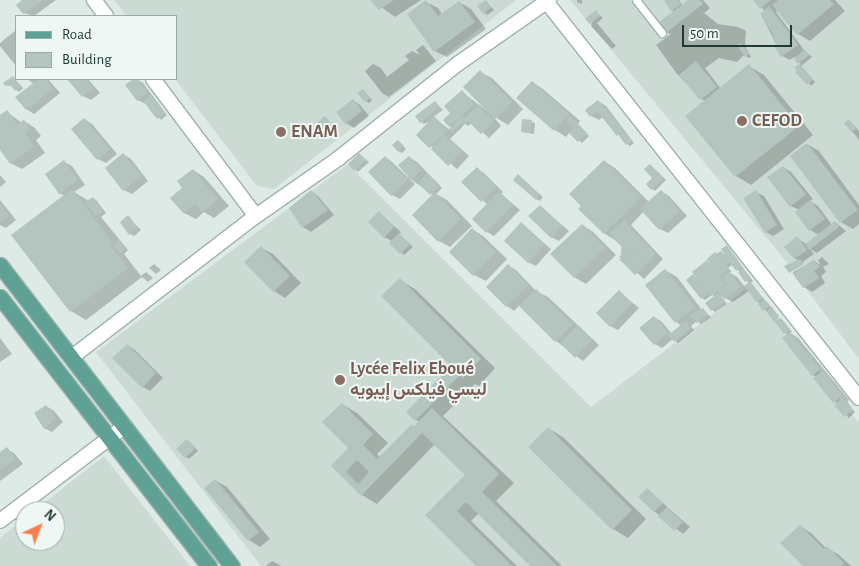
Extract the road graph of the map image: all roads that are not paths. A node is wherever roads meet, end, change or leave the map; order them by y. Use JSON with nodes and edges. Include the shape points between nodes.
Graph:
{"nodes":[{"id":1,"x":94,"y":0,"type":"edge"},
{"id":2,"x":636,"y":0,"type":"edge"},
{"id":3,"x":547,"y":1,"type":"edge"},
{"id":4,"x":105,"y":15,"type":"edge"},
{"id":5,"x":662,"y":33,"type":"dead end"},
{"id":6,"x":154,"y":80,"type":"edge"},
{"id":7,"x":256,"y":216,"type":"junction"},
{"id":8,"x":0,"y":265,"type":"edge"},
{"id":9,"x":0,"y":297,"type":"edge"},
{"id":10,"x":72,"y":357,"type":"junction"},
{"id":11,"x":859,"y":398,"type":"edge"},
{"id":12,"x":125,"y":426,"type":"junction"},
{"id":13,"x":108,"y":439,"type":"junction"},
{"id":14,"x":0,"y":522,"type":"edge"},
{"id":15,"x":209,"y":566,"type":"edge"},
{"id":16,"x":232,"y":566,"type":"edge"}],
"edges":[{"from":1,"to":4,"type":"street"},
{"from":2,"to":5,"type":"lane"},
{"from":3,"to":7,"type":"street","via":[[458,63],[339,158]]},
{"from":3,"to":11,"type":"street"},
{"from":6,"to":7,"type":"street"},
{"from":7,"to":10,"type":"street"},
{"from":8,"to":10,"type":"main road"},
{"from":9,"to":13,"type":"main road"},
{"from":10,"to":12,"type":"main road"},
{"from":12,"to":13,"type":"street"},
{"from":12,"to":16,"type":"main road"},
{"from":13,"to":14,"type":"street"},
{"from":13,"to":15,"type":"main road"}]}
